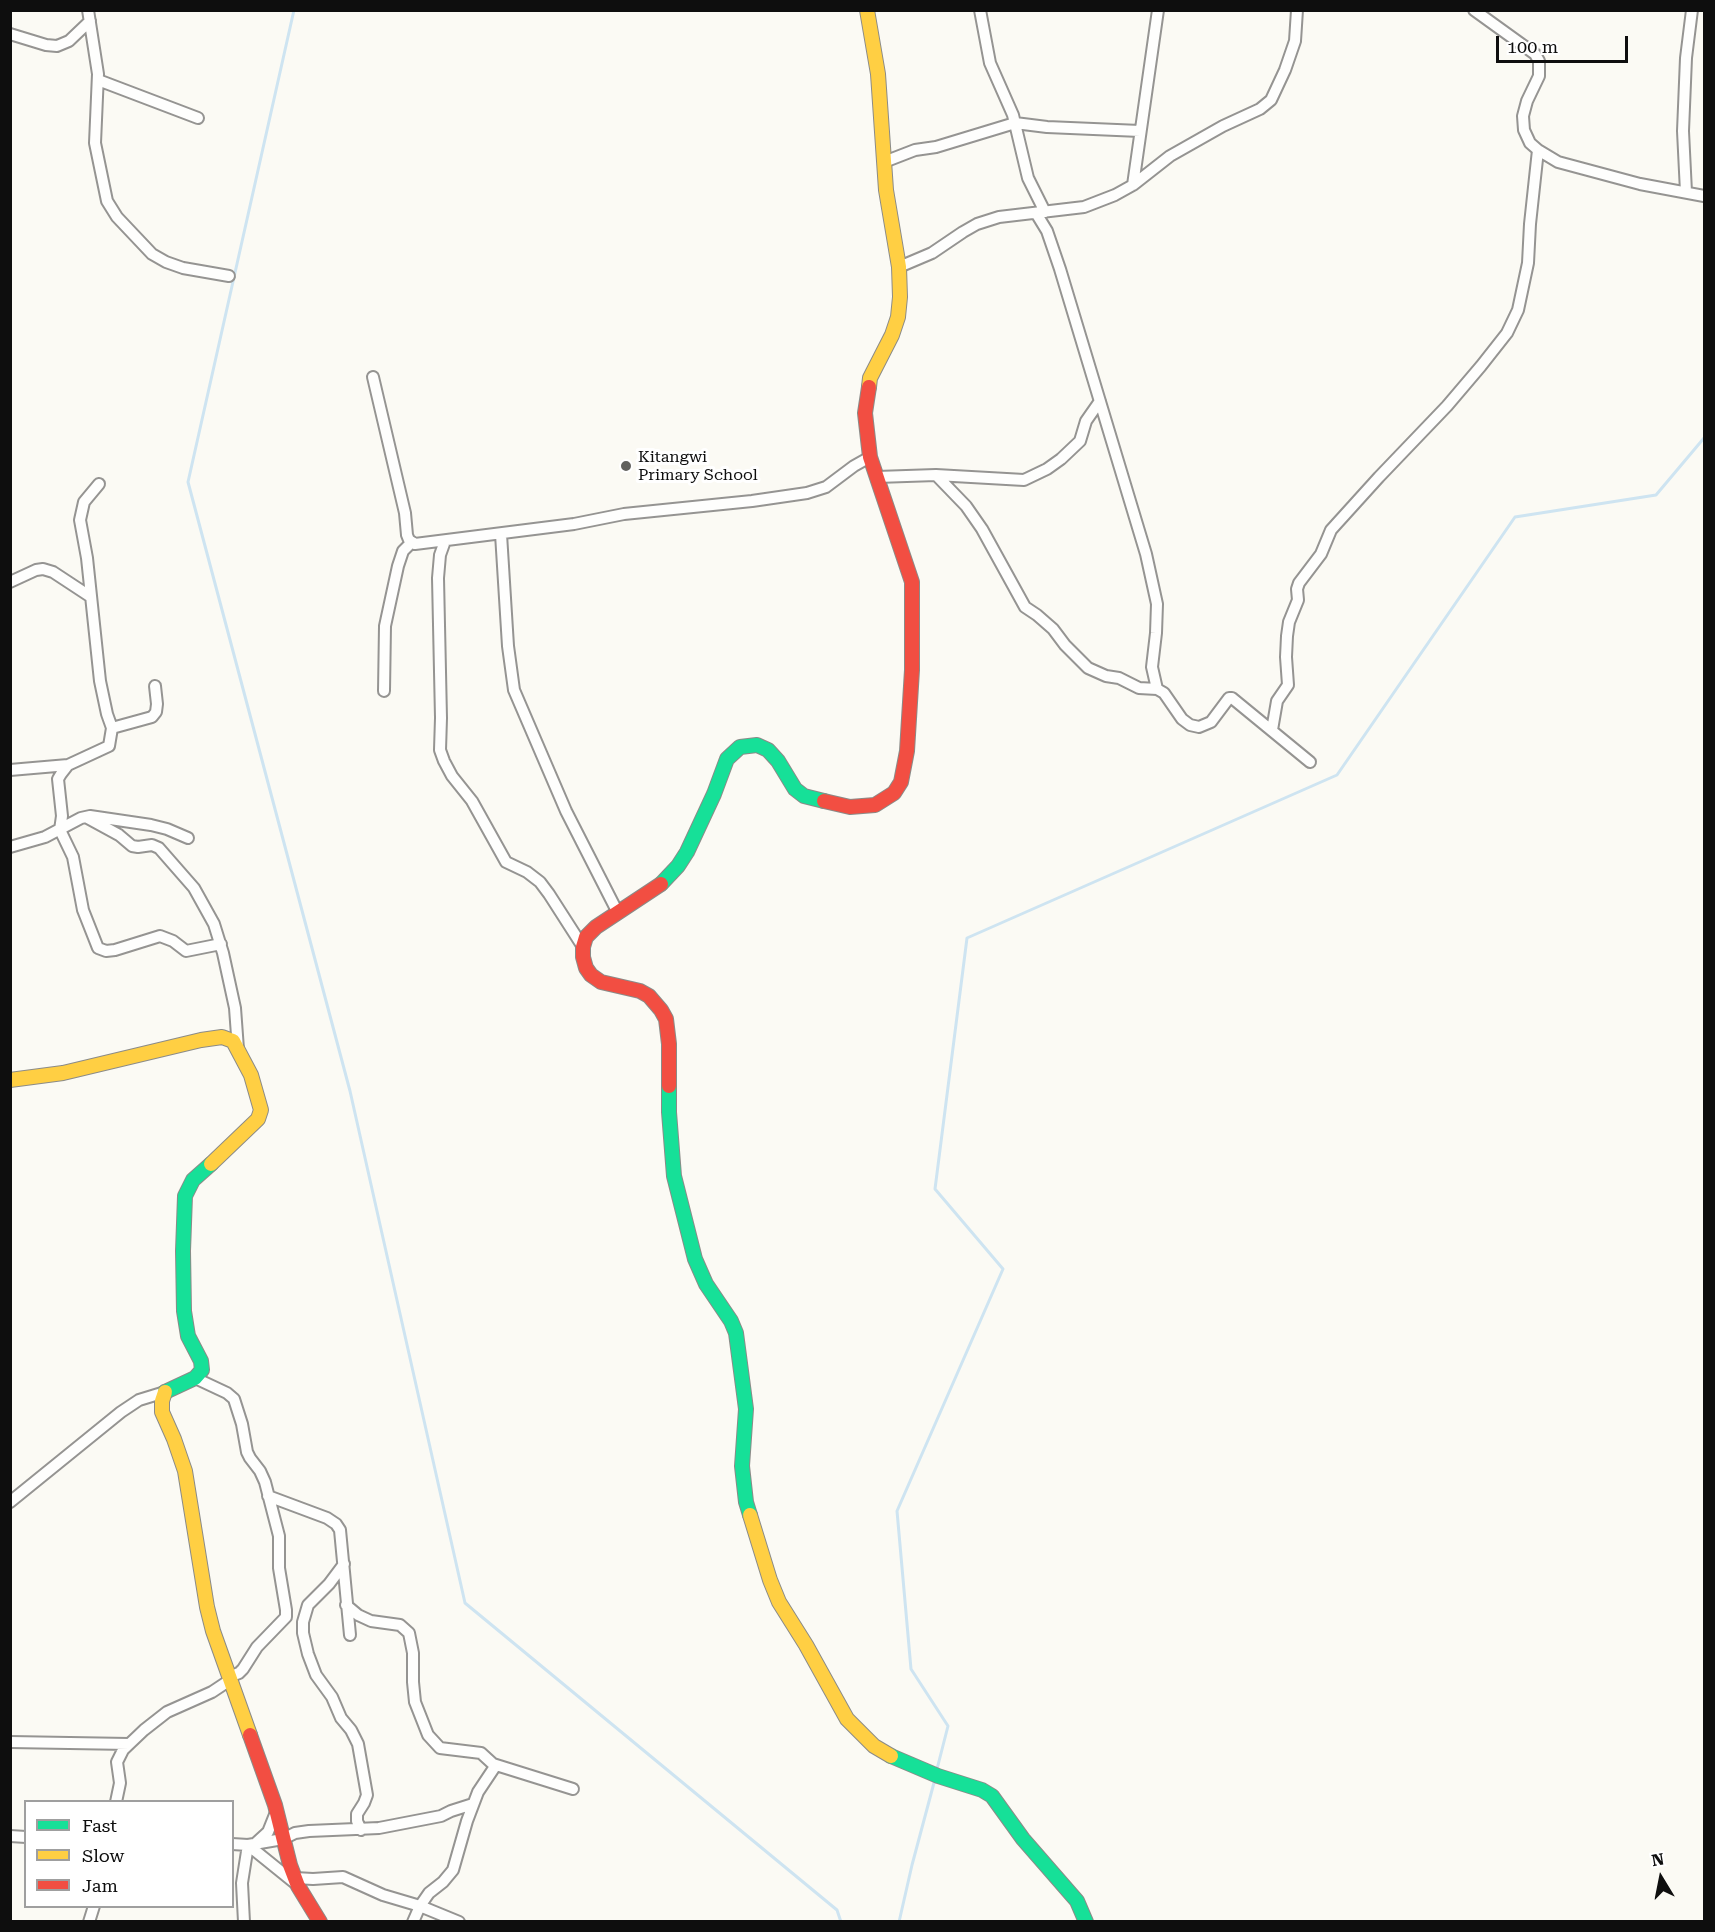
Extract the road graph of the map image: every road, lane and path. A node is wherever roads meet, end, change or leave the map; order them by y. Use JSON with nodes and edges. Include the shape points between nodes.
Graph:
{"nodes":[{"id":1,"x":867,"y":10,"type":"edge"},
{"id":2,"x":980,"y":10,"type":"edge"},
{"id":3,"x":1158,"y":10,"type":"edge"},
{"id":4,"x":1297,"y":10,"type":"edge"},
{"id":5,"x":1474,"y":10,"type":"edge"},
{"id":6,"x":1692,"y":10,"type":"edge"},
{"id":7,"x":89,"y":16,"type":"edge"},
{"id":8,"x":10,"y":34,"type":"edge"},
{"id":9,"x":98,"y":80,"type":"junction"},
{"id":10,"x":198,"y":118,"type":"dead end"},
{"id":11,"x":1015,"y":123,"type":"junction"},
{"id":12,"x":1140,"y":131,"type":"junction"},
{"id":13,"x":1538,"y":150,"type":"junction"},
{"id":14,"x":884,"y":162,"type":"junction"},
{"id":15,"x":1132,"y":185,"type":"junction"},
{"id":16,"x":1686,"y":192,"type":"junction"},
{"id":17,"x":1704,"y":196,"type":"edge"},
{"id":18,"x":1040,"y":213,"type":"junction"},
{"id":19,"x":899,"y":267,"type":"junction"},
{"id":20,"x":229,"y":276,"type":"dead end"},
{"id":21,"x":373,"y":377,"type":"dead end"},
{"id":22,"x":1100,"y":401,"type":"junction"},
{"id":23,"x":870,"y":457,"type":"junction"},
{"id":24,"x":936,"y":475,"type":"junction"},
{"id":25,"x":877,"y":477,"type":"junction"},
{"id":26,"x":99,"y":484,"type":"dead end"},
{"id":27,"x":501,"y":534,"type":"junction"},
{"id":28,"x":445,"y":541,"type":"junction"},
{"id":29,"x":411,"y":543,"type":"junction"},
{"id":30,"x":10,"y":582,"type":"edge"},
{"id":31,"x":91,"y":597,"type":"junction"},
{"id":32,"x":155,"y":686,"type":"dead end"},
{"id":33,"x":1157,"y":689,"type":"junction"},
{"id":34,"x":384,"y":691,"type":"dead end"},
{"id":35,"x":112,"y":728,"type":"junction"},
{"id":36,"x":1272,"y":730,"type":"junction"},
{"id":37,"x":1310,"y":762,"type":"dead end"},
{"id":38,"x":68,"y":765,"type":"junction"},
{"id":39,"x":10,"y":770,"type":"edge"},
{"id":40,"x":86,"y":817,"type":"junction"},
{"id":41,"x":60,"y":830,"type":"junction"},
{"id":42,"x":188,"y":838,"type":"dead end"},
{"id":43,"x":10,"y":847,"type":"edge"},
{"id":44,"x":618,"y":913,"type":"junction"},
{"id":45,"x":221,"y":944,"type":"junction"},
{"id":46,"x":583,"y":947,"type":"junction"},
{"id":47,"x":238,"y":1049,"type":"junction"},
{"id":48,"x":10,"y":1080,"type":"edge"},
{"id":49,"x":195,"y":1378,"type":"junction"},
{"id":50,"x":165,"y":1392,"type":"junction"},
{"id":51,"x":268,"y":1497,"type":"junction"},
{"id":52,"x":10,"y":1502,"type":"edge"},
{"id":53,"x":344,"y":1564,"type":"junction"},
{"id":54,"x":346,"y":1605,"type":"junction"},
{"id":55,"x":350,"y":1635,"type":"dead end"},
{"id":56,"x":229,"y":1678,"type":"junction"},
{"id":57,"x":10,"y":1742,"type":"edge"},
{"id":58,"x":129,"y":1744,"type":"junction"},
{"id":59,"x":496,"y":1765,"type":"junction"},
{"id":60,"x":573,"y":1790,"type":"dead end"},
{"id":61,"x":116,"y":1800,"type":"edge"},
{"id":62,"x":473,"y":1804,"type":"junction"},
{"id":63,"x":277,"y":1811,"type":"junction"},
{"id":64,"x":361,"y":1830,"type":"junction"},
{"id":65,"x":283,"y":1839,"type":"junction"},
{"id":66,"x":234,"y":1844,"type":"edge"},
{"id":67,"x":252,"y":1844,"type":"junction"},
{"id":68,"x":296,"y":1882,"type":"junction"},
{"id":69,"x":420,"y":1906,"type":"junction"},
{"id":70,"x":244,"y":1922,"type":"edge"},
{"id":71,"x":320,"y":1922,"type":"edge"},
{"id":72,"x":413,"y":1922,"type":"edge"},
{"id":73,"x":459,"y":1922,"type":"edge"},
{"id":74,"x":1086,"y":1922,"type":"edge"}],
"edges":[{"from":1,"to":14,"type":"street","via":[[878,74]]},
{"from":2,"to":11,"type":"street","via":[[990,63]]},
{"from":3,"to":12,"type":"street"},
{"from":4,"to":15,"type":"street","via":[[1294,41],[1271,100],[1170,156]]},
{"from":5,"to":13,"type":"street","via":[[1529,49],[1539,61],[1539,76],[1523,116],[1524,130]]},
{"from":6,"to":16,"type":"street","via":[[1683,131]]},
{"from":7,"to":8,"type":"street","via":[[69,41],[57,46]]},
{"from":7,"to":9,"type":"street"},
{"from":9,"to":10,"type":"street"},
{"from":9,"to":20,"type":"street","via":[[95,143],[107,201],[117,217],[152,254],[166,262]]},
{"from":11,"to":12,"type":"street"},
{"from":11,"to":14,"type":"street"},
{"from":11,"to":18,"type":"street"},
{"from":12,"to":15,"type":"street"},
{"from":13,"to":16,"type":"street","via":[[1558,162]]},
{"from":13,"to":36,"type":"street","via":[[1528,263],[1518,310],[1481,366],[1331,530],[1322,554],[1299,582],[1287,636],[1288,685],[1277,701]]},
{"from":14,"to":19,"type":"street"},
{"from":15,"to":18,"type":"street","via":[[1084,207]]},
{"from":16,"to":17,"type":"street"},
{"from":18,"to":19,"type":"street","via":[[999,217],[977,224],[932,253]]},
{"from":18,"to":22,"type":"street"},
{"from":19,"to":23,"type":"street","via":[[898,317],[867,390],[865,413]]},
{"from":21,"to":29,"type":"street"},
{"from":22,"to":24,"type":"street","via":[[1086,421],[1080,441],[1033,477],[1005,480]]},
{"from":22,"to":33,"type":"street","via":[[1153,583],[1157,620],[1152,667]]},
{"from":23,"to":25,"type":"street"},
{"from":23,"to":27,"type":"street","via":[[826,487],[807,493],[624,514]]},
{"from":24,"to":25,"type":"street"},
{"from":24,"to":33,"type":"street","via":[[982,529],[1024,607],[1053,629],[1088,668],[1139,688]]},
{"from":25,"to":44,"type":"street","via":[[912,582],[912,670],[901,782],[894,793],[874,805],[850,807],[817,800],[795,789],[768,750],[757,745],[740,747],[727,759],[678,866],[663,883]]},
{"from":26,"to":31,"type":"street","via":[[84,502],[80,520]]},
{"from":27,"to":28,"type":"street"},
{"from":27,"to":44,"type":"street","via":[[514,690],[566,811]]},
{"from":28,"to":29,"type":"street"},
{"from":28,"to":46,"type":"street","via":[[438,578],[440,750],[506,862],[540,882]]},
{"from":29,"to":34,"type":"street","via":[[398,566],[384,626]]},
{"from":30,"to":31,"type":"street","via":[[43,569]]},
{"from":31,"to":35,"type":"street","via":[[100,681]]},
{"from":32,"to":35,"type":"street","via":[[157,705],[152,717]]},
{"from":33,"to":36,"type":"street","via":[[1190,725],[1199,727],[1211,722],[1232,698]]},
{"from":35,"to":38,"type":"street","via":[[109,746]]},
{"from":36,"to":37,"type":"street"},
{"from":38,"to":39,"type":"street"},
{"from":38,"to":41,"type":"street","via":[[58,779]]},
{"from":40,"to":41,"type":"street"},
{"from":40,"to":42,"type":"street","via":[[151,825]]},
{"from":40,"to":45,"type":"street","via":[[119,834],[132,846],[152,844],[159,848],[194,888]]},
{"from":41,"to":43,"type":"street"},
{"from":41,"to":45,"type":"street","via":[[73,857],[76,885],[98,948],[115,950],[160,936],[186,951]]},
{"from":44,"to":46,"type":"street","via":[[596,927]]},
{"from":45,"to":47,"type":"street","via":[[235,1008]]},
{"from":46,"to":74,"type":"street","via":[[591,975],[601,982],[649,996],[666,1019],[674,1176],[695,1259],[736,1333],[746,1409],[742,1466],[746,1502],[779,1602],[854,1727],[893,1758],[992,1796],[1077,1901]]},
{"from":47,"to":48,"type":"street","via":[[228,1038],[213,1038],[63,1073]]},
{"from":47,"to":49,"type":"street","via":[[250,1075],[260,1114],[193,1180],[184,1207],[185,1324],[202,1366]]},
{"from":49,"to":50,"type":"street"},
{"from":49,"to":51,"type":"street","via":[[234,1399],[247,1452],[260,1471]]},
{"from":50,"to":52,"type":"street","via":[[139,1400],[121,1412]]},
{"from":50,"to":56,"type":"street","via":[[162,1412],[185,1471],[207,1607]]},
{"from":51,"to":53,"type":"street","via":[[309,1510],[336,1524]]},
{"from":51,"to":56,"type":"street","via":[[279,1536],[286,1617],[257,1647],[243,1669]]},
{"from":53,"to":54,"type":"street"},
{"from":53,"to":64,"type":"street","via":[[308,1605],[303,1634],[316,1674],[358,1744],[367,1795],[357,1814]]},
{"from":54,"to":55,"type":"street"},
{"from":54,"to":59,"type":"street","via":[[371,1621],[400,1625],[409,1633],[415,1702],[433,1742],[440,1748],[481,1753]]},
{"from":56,"to":58,"type":"street","via":[[212,1692],[166,1712]]},
{"from":56,"to":63,"type":"street"},
{"from":57,"to":58,"type":"street"},
{"from":58,"to":61,"type":"street","via":[[117,1762],[120,1784]]},
{"from":59,"to":60,"type":"street"},
{"from":59,"to":62,"type":"street"},
{"from":62,"to":64,"type":"street","via":[[426,1819]]},
{"from":62,"to":69,"type":"street","via":[[453,1870]]},
{"from":63,"to":65,"type":"street"},
{"from":63,"to":67,"type":"street","via":[[268,1832]]},
{"from":64,"to":65,"type":"street","via":[[309,1831]]},
{"from":65,"to":67,"type":"street"},
{"from":65,"to":68,"type":"street"},
{"from":66,"to":67,"type":"street"},
{"from":67,"to":68,"type":"street"},
{"from":67,"to":70,"type":"street","via":[[242,1883]]},
{"from":68,"to":69,"type":"street","via":[[343,1877]]},
{"from":68,"to":71,"type":"street"},
{"from":69,"to":72,"type":"street"},
{"from":69,"to":73,"type":"street"}]}
